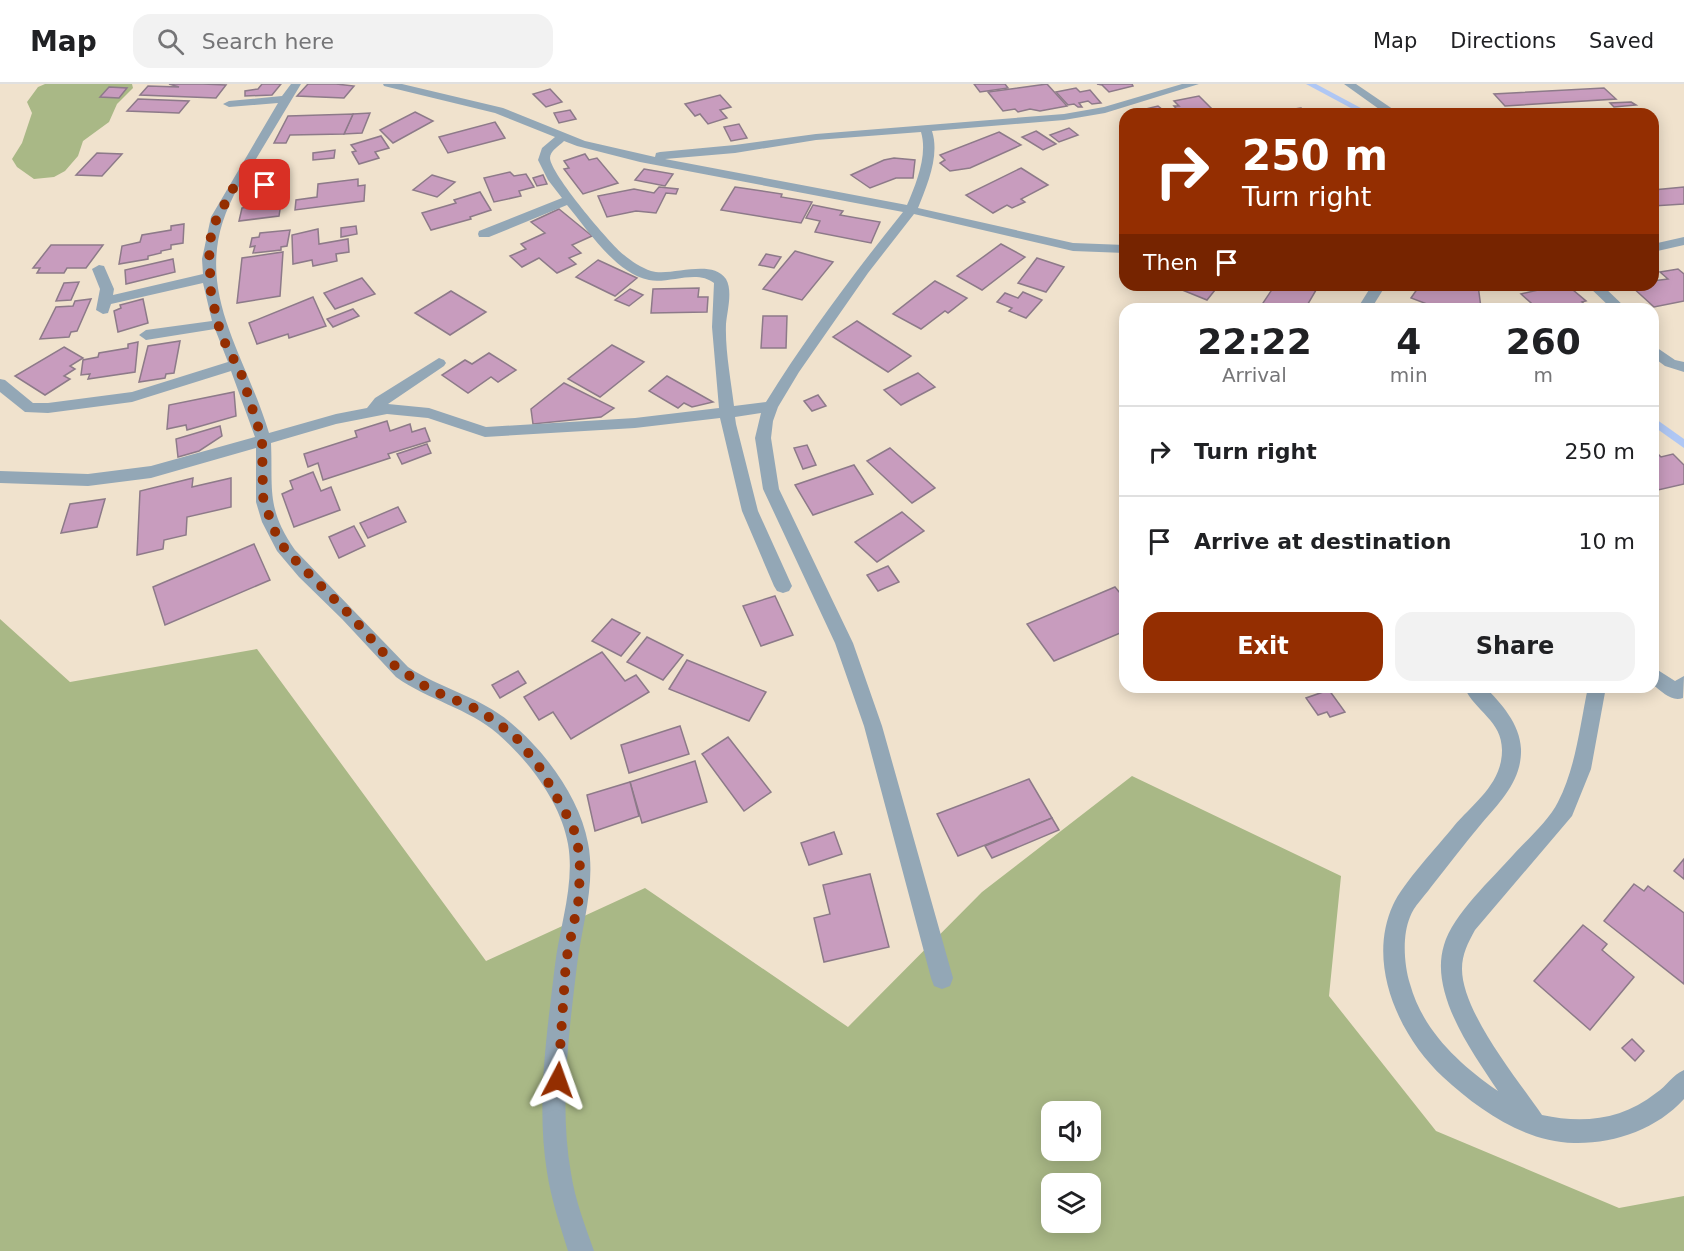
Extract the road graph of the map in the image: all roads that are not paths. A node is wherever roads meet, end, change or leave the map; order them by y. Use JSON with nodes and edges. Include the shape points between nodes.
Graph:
{"nodes":[{"id":1,"x":296,"y":84,"type":"edge"},
{"id":2,"x":388,"y":84,"type":"edge"},
{"id":3,"x":1153,"y":84,"type":"edge"},
{"id":4,"x":1194,"y":84,"type":"edge"},
{"id":5,"x":1349,"y":84,"type":"edge"},
{"id":6,"x":1165,"y":92,"type":"junction"},
{"id":7,"x":285,"y":99,"type":"junction"},
{"id":8,"x":229,"y":104,"type":"dead end"},
{"id":9,"x":1385,"y":108,"type":"edge"},
{"id":10,"x":926,"y":129,"type":"junction"},
{"id":11,"x":562,"y":136,"type":"junction"},
{"id":12,"x":640,"y":158,"type":"junction"},
{"id":13,"x":236,"y":183,"type":"junction"},
{"id":14,"x":274,"y":198,"type":"dead end"},
{"id":15,"x":570,"y":199,"type":"junction"},
{"id":16,"x":911,"y":210,"type":"junction"},
{"id":17,"x":483,"y":234,"type":"dead end"},
{"id":18,"x":1684,"y":241,"type":"edge"},
{"id":19,"x":1659,"y":247,"type":"edge"},
{"id":20,"x":1119,"y":249,"type":"edge"},
{"id":21,"x":99,"y":269,"type":"dead end"},
{"id":22,"x":210,"y":277,"type":"junction"},
{"id":23,"x":1600,"y":291,"type":"edge"},
{"id":24,"x":1614,"y":303,"type":"edge"},
{"id":25,"x":219,"y":324,"type":"junction"},
{"id":26,"x":146,"y":335,"type":"dead end"},
{"id":27,"x":1659,"y":355,"type":"edge"},
{"id":28,"x":439,"y":363,"type":"dead end"},
{"id":29,"x":236,"y":364,"type":"junction"},
{"id":30,"x":1684,"y":367,"type":"edge"},
{"id":31,"x":0,"y":384,"type":"edge"},
{"id":32,"x":771,"y":407,"type":"junction"},
{"id":33,"x":372,"y":410,"type":"junction"},
{"id":34,"x":726,"y":412,"type":"junction"},
{"id":35,"x":262,"y":439,"type":"junction"},
{"id":36,"x":0,"y":477,"type":"edge"},
{"id":37,"x":783,"y":586,"type":"dead end"},
{"id":38,"x":1659,"y":679,"type":"edge"},
{"id":39,"x":1684,"y":684,"type":"edge"},
{"id":40,"x":1479,"y":693,"type":"edge"},
{"id":41,"x":1596,"y":693,"type":"edge"},
{"id":42,"x":942,"y":978,"type":"dead end"},
{"id":43,"x":1684,"y":1081,"type":"edge"},
{"id":44,"x":1534,"y":1124,"type":"junction"},
{"id":45,"x":581,"y":1251,"type":"edge"}],
"edges":[{"from":1,"to":7,"type":"street"},
{"from":2,"to":11,"type":"street","via":[[499,110]]},
{"from":3,"to":6,"type":"street"},
{"from":4,"to":6,"type":"street"},
{"from":5,"to":9,"type":"street"},
{"from":6,"to":10,"type":"street","via":[[1065,117]]},
{"from":7,"to":8,"type":"street"},
{"from":7,"to":13,"type":"street"},
{"from":10,"to":12,"type":"street","via":[[816,137]]},
{"from":10,"to":16,"type":"street","via":[[930,142],[928,157]]},
{"from":11,"to":12,"type":"street"},
{"from":11,"to":15,"type":"street","via":[[546,151],[544,160]]},
{"from":12,"to":16,"type":"street"},
{"from":13,"to":14,"type":"street","via":[[265,185]]},
{"from":13,"to":22,"type":"street","via":[[213,226]]},
{"from":15,"to":17,"type":"street"},
{"from":15,"to":34,"type":"street","via":[[621,260],[651,276],[700,273],[720,281],[719,327]]},
{"from":16,"to":20,"type":"street","via":[[1074,247]]},
{"from":16,"to":32,"type":"street","via":[[863,270]]},
{"from":18,"to":19,"type":"street"},
{"from":21,"to":22,"type":"street","via":[[107,290],[104,306]]},
{"from":22,"to":25,"type":"street"},
{"from":23,"to":24,"type":"street"},
{"from":25,"to":26,"type":"street"},
{"from":25,"to":29,"type":"street"},
{"from":27,"to":30,"type":"street"},
{"from":28,"to":33,"type":"street"},
{"from":29,"to":31,"type":"street","via":[[132,397],[48,408],[30,408]]},
{"from":29,"to":35,"type":"street"},
{"from":32,"to":34,"type":"street"},
{"from":32,"to":42,"type":"street","via":[[763,438],[771,489],[844,643],[873,726]]},
{"from":33,"to":34,"type":"street","via":[[429,413],[485,432],[623,424]]},
{"from":33,"to":35,"type":"street"},
{"from":34,"to":37,"type":"street","via":[[750,511]]},
{"from":35,"to":36,"type":"street","via":[[186,463],[113,478]]},
{"from":35,"to":45,"type":"street","via":[[263,497],[286,551],[395,666],[429,689],[479,710],[515,736],[540,768],[573,826],[580,856],[579,898],[566,961],[556,1104],[557,1161],[568,1215]]},
{"from":38,"to":39,"type":"street","via":[[1677,692]]},
{"from":40,"to":44,"type":"street","via":[[1496,711],[1510,740],[1512,759],[1500,789],[1400,913],[1395,934],[1398,980],[1409,1012],[1432,1048],[1455,1073],[1520,1119]]},
{"from":41,"to":44,"type":"street","via":[[1581,769],[1565,810],[1468,923],[1454,946],[1451,971],[1460,1006],[1481,1046]]},
{"from":43,"to":44,"type":"street","via":[[1672,1098],[1635,1121],[1606,1130],[1575,1132]]}]}
